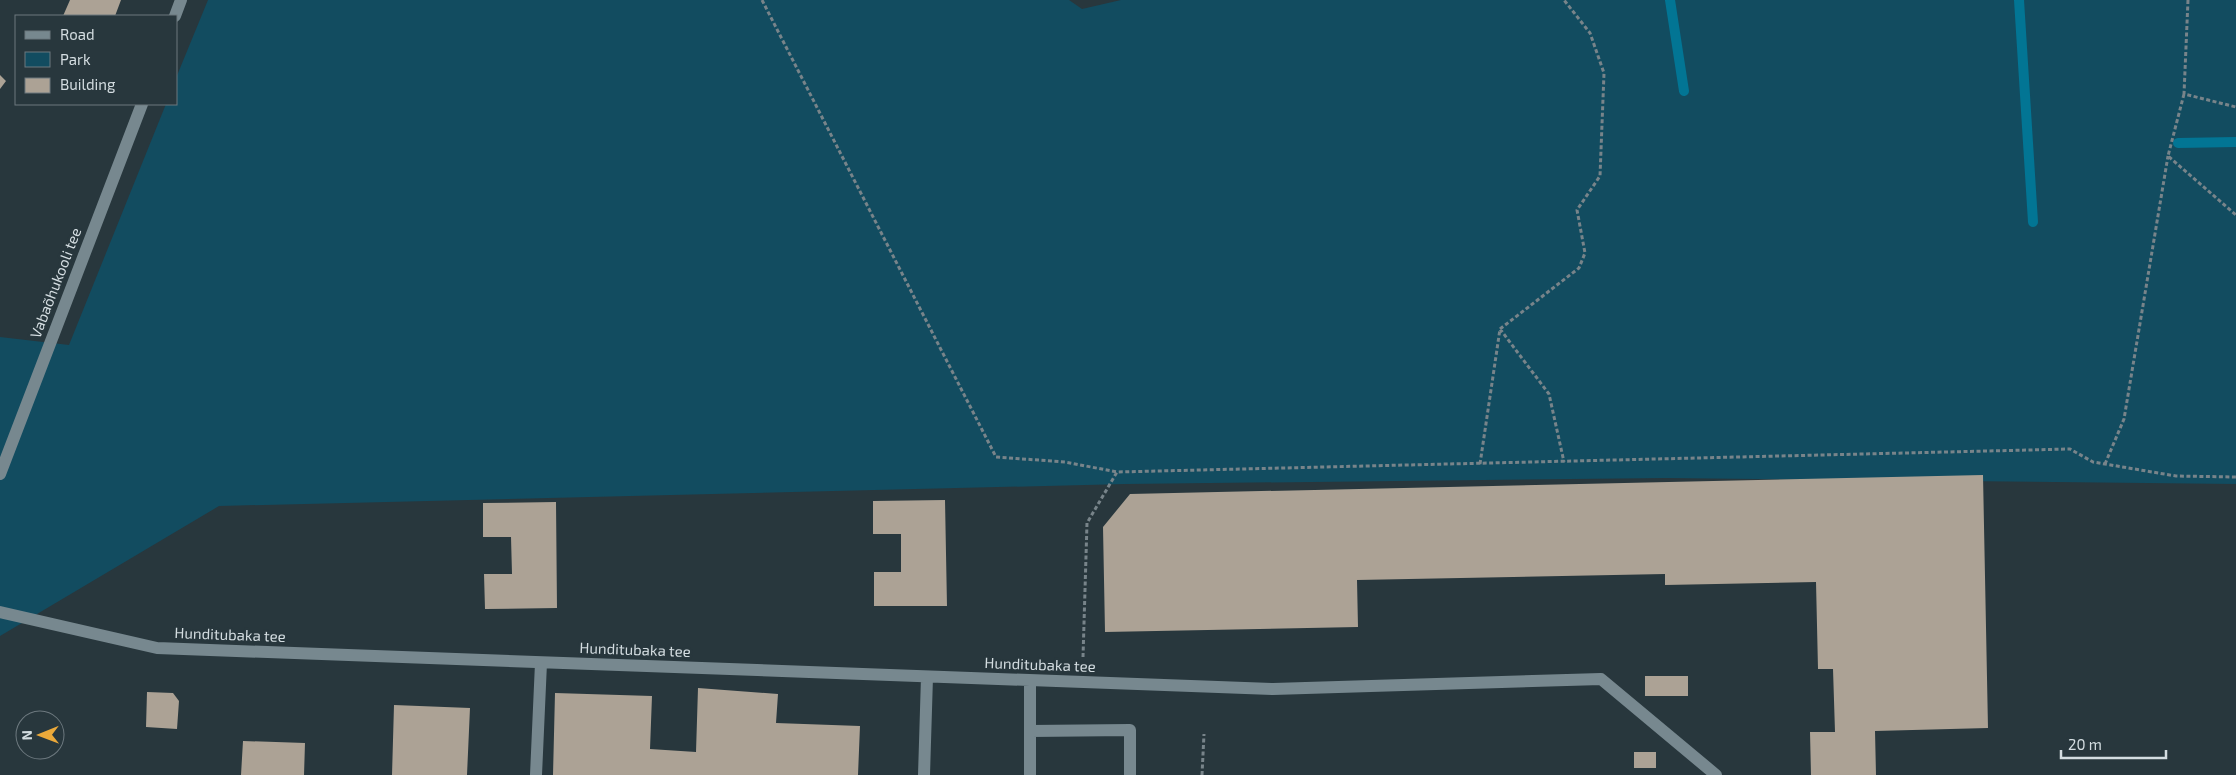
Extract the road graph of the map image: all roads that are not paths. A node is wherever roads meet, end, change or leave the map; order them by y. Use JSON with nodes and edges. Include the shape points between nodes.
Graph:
{"nodes":[{"id":1,"x":181,"y":0,"type":"edge"},
{"id":2,"x":175,"y":15,"type":"edge"},
{"id":3,"x":142,"y":105,"type":"edge"},
{"id":4,"x":0,"y":474,"type":"edge"},
{"id":5,"x":0,"y":612,"type":"edge"},
{"id":6,"x":541,"y":662,"type":"junction"},
{"id":7,"x":927,"y":677,"type":"junction"},
{"id":8,"x":1030,"y":681,"type":"junction"},
{"id":9,"x":1030,"y":731,"type":"junction"},
{"id":10,"x":536,"y":775,"type":"edge"},
{"id":11,"x":924,"y":775,"type":"edge"},
{"id":12,"x":1030,"y":775,"type":"edge"},
{"id":13,"x":1130,"y":775,"type":"edge"},
{"id":14,"x":1716,"y":775,"type":"edge"}],
"edges":[{"from":1,"to":2,"type":"street"},
{"from":3,"to":4,"type":"street","name":"Vabaõhukooli tee"},
{"from":5,"to":6,"type":"street","name":"Hunditubaka tee","via":[[157,648]]},
{"from":6,"to":7,"type":"street","name":"Hunditubaka tee"},
{"from":6,"to":10,"type":"street"},
{"from":7,"to":8,"type":"street","name":"Hunditubaka tee"},
{"from":7,"to":11,"type":"street"},
{"from":8,"to":9,"type":"street"},
{"from":8,"to":14,"type":"street","name":"Hunditubaka tee","via":[[1273,689],[1601,679]]},
{"from":9,"to":12,"type":"street"},
{"from":9,"to":13,"type":"street","via":[[1130,730]]}]}
